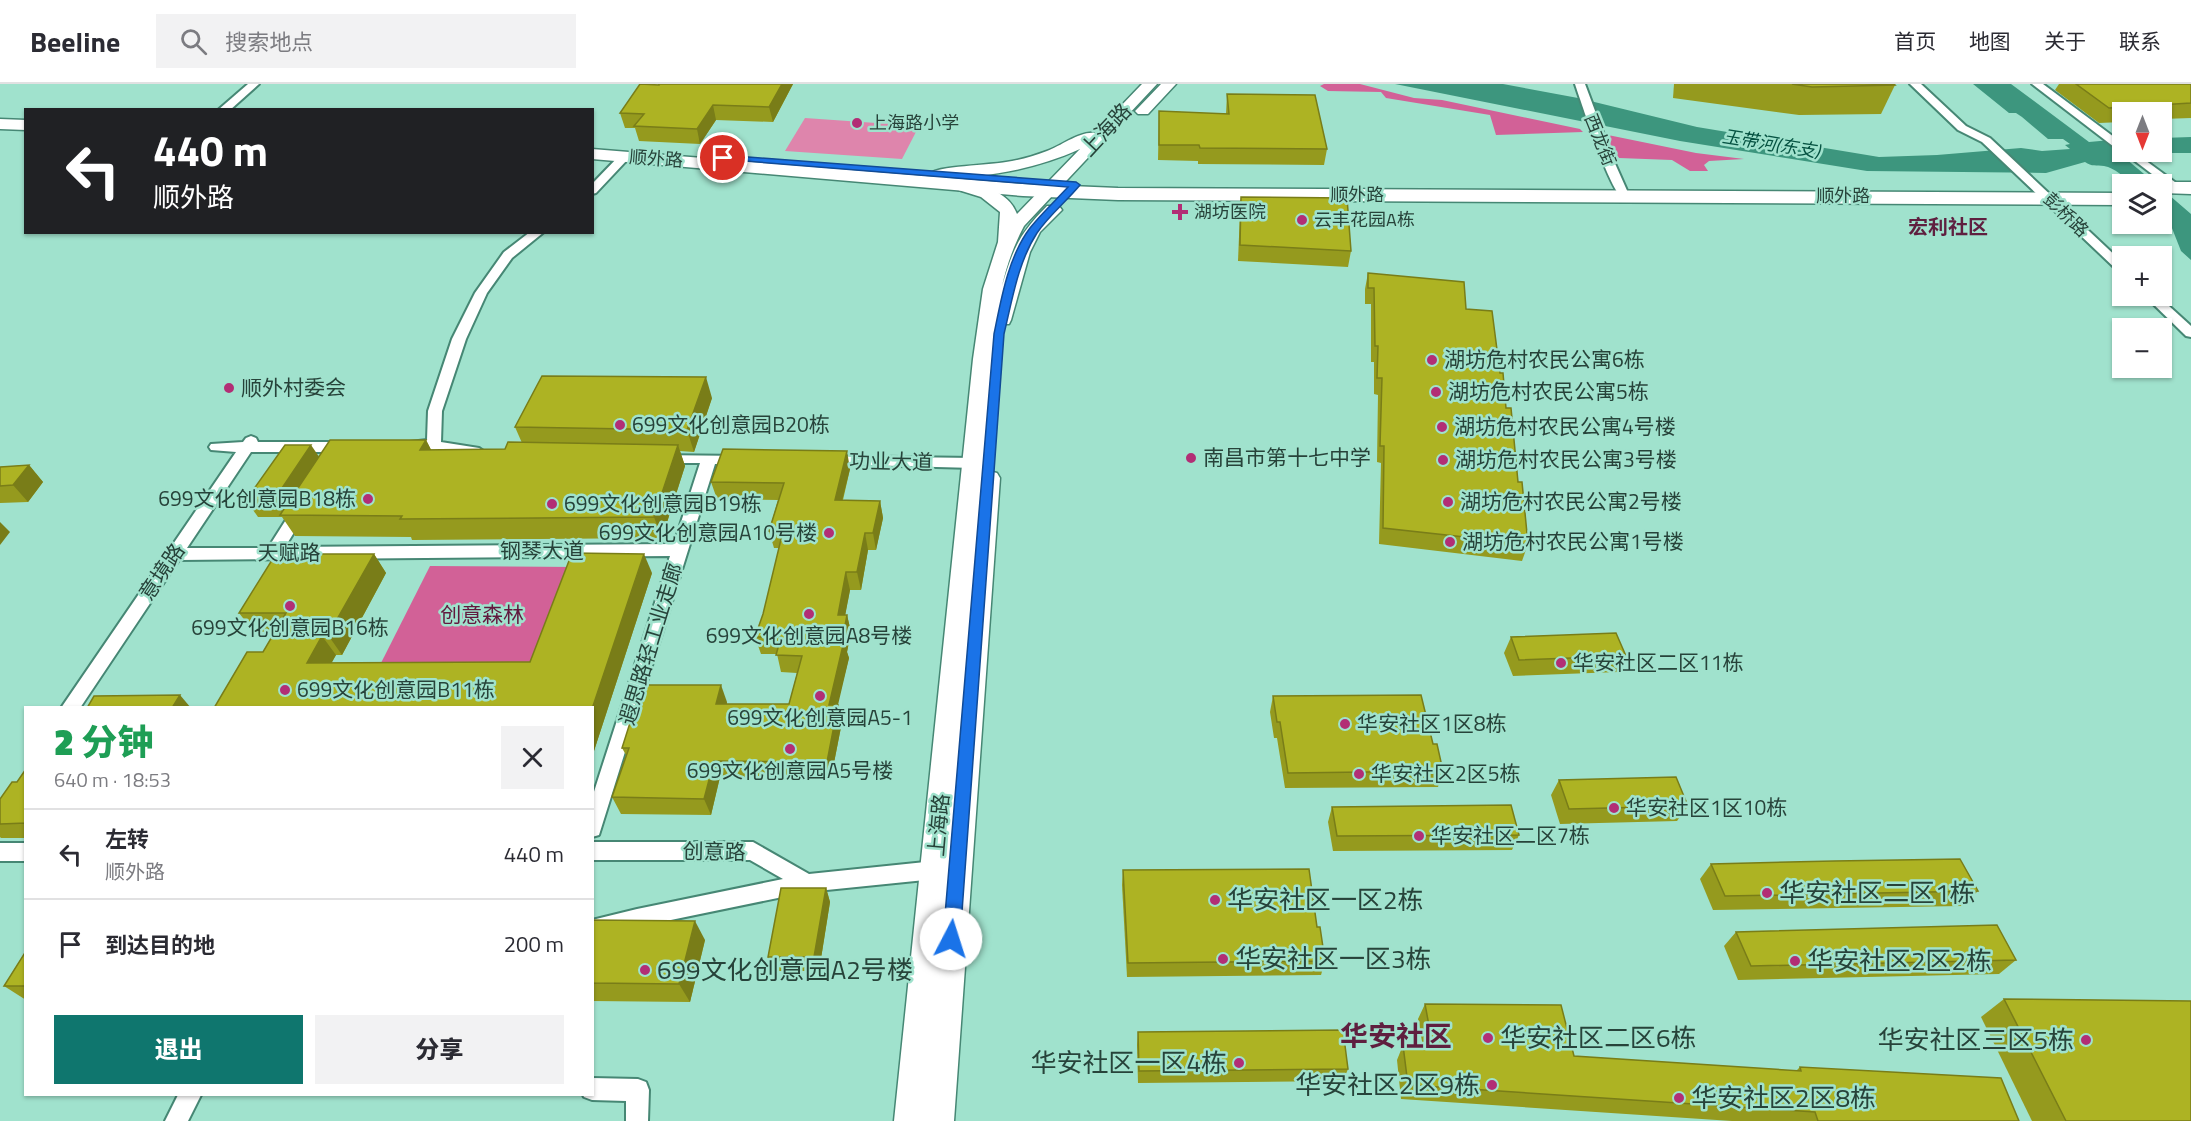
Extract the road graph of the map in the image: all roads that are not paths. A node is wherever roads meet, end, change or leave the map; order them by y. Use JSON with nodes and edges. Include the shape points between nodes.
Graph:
{"nodes":[{"id":1,"x":254,"y":84,"type":"edge"},
{"id":2,"x":1150,"y":84,"type":"edge"},
{"id":3,"x":1169,"y":84,"type":"edge"},
{"id":4,"x":1915,"y":84,"type":"edge"},
{"id":5,"x":2037,"y":84,"type":"edge"},
{"id":6,"x":1580,"y":88,"type":"edge"},
{"id":7,"x":225,"y":108,"type":"edge"},
{"id":8,"x":0,"y":116,"type":"edge"},
{"id":9,"x":24,"y":118,"type":"edge"},
{"id":10,"x":0,"y":124,"type":"edge"},
{"id":11,"x":24,"y":125,"type":"edge"},
{"id":12,"x":1109,"y":127,"type":"junction"},
{"id":13,"x":2112,"y":140,"type":"edge"},
{"id":14,"x":594,"y":147,"type":"edge"},
{"id":15,"x":594,"y":154,"type":"edge"},
{"id":16,"x":624,"y":157,"type":"junction"},
{"id":17,"x":2141,"y":162,"type":"edge"},
{"id":18,"x":937,"y":174,"type":"junction"},
{"id":19,"x":956,"y":184,"type":"junction"},
{"id":20,"x":2035,"y":186,"type":"junction"},
{"id":21,"x":594,"y":188,"type":"edge"},
{"id":22,"x":1062,"y":188,"type":"junction"},
{"id":23,"x":1621,"y":191,"type":"junction"},
{"id":24,"x":2112,"y":192,"type":"edge"},
{"id":25,"x":2179,"y":193,"type":"edge"},
{"id":26,"x":535,"y":234,"type":"edge"},
{"id":27,"x":1006,"y":241,"type":"junction"},
{"id":28,"x":2112,"y":259,"type":"edge"},
{"id":29,"x":2162,"y":306,"type":"edge"},
{"id":30,"x":2191,"y":333,"type":"edge"},
{"id":31,"x":251,"y":442,"type":"junction"},
{"id":32,"x":434,"y":445,"type":"junction"},
{"id":33,"x":364,"y":446,"type":"edge"},
{"id":34,"x":387,"y":446,"type":"edge"},
{"id":35,"x":216,"y":447,"type":"dead end"},
{"id":36,"x":341,"y":447,"type":"junction"},
{"id":37,"x":495,"y":456,"type":"edge"},
{"id":38,"x":650,"y":458,"type":"edge"},
{"id":39,"x":709,"y":459,"type":"junction"},
{"id":40,"x":755,"y":460,"type":"edge"},
{"id":41,"x":813,"y":461,"type":"edge"},
{"id":42,"x":974,"y":463,"type":"junction"},
{"id":43,"x":328,"y":466,"type":"edge"},
{"id":44,"x":310,"y":495,"type":"edge"},
{"id":45,"x":680,"y":550,"type":"junction"},
{"id":46,"x":404,"y":552,"type":"joint"},
{"id":47,"x":273,"y":553,"type":"junction"},
{"id":48,"x":174,"y":554,"type":"junction"},
{"id":49,"x":71,"y":706,"type":"edge"},
{"id":50,"x":594,"y":823,"type":"edge"},
{"id":51,"x":594,"y":851,"type":"edge"},
{"id":52,"x":0,"y":852,"type":"edge"},
{"id":53,"x":24,"y":852,"type":"edge"},
{"id":54,"x":935,"y":870,"type":"junction"},
{"id":55,"x":807,"y":883,"type":"junction"},
{"id":56,"x":594,"y":929,"type":"edge"},
{"id":57,"x":594,"y":1089,"type":"edge"},
{"id":58,"x":189,"y":1096,"type":"edge"},
{"id":59,"x":176,"y":1121,"type":"edge"},
{"id":60,"x":637,"y":1121,"type":"edge"},
{"id":61,"x":911,"y":1121,"type":"edge"},
{"id":62,"x":937,"y":1121,"type":"edge"}],
"edges":[{"from":1,"to":7,"type":"street"},
{"from":2,"to":12,"type":"main road","name":"上海路"},
{"from":3,"to":22,"type":"main road","name":"上海路"},
{"from":4,"to":20,"type":"street","name":"彭桥路","via":[[1962,128],[1986,140]]},
{"from":5,"to":13,"type":"street"},
{"from":6,"to":23,"type":"street","name":"西龙街"},
{"from":8,"to":9,"type":"main road"},
{"from":10,"to":11,"type":"main road"},
{"from":12,"to":18,"type":"main road","via":[[1034,162],[989,171]]},
{"from":12,"to":22,"type":"main road","name":"上海路"},
{"from":14,"to":18,"type":"main road","name":"顺外路"},
{"from":15,"to":16,"type":"main road","name":"顺外路"},
{"from":16,"to":19,"type":"main road","name":"顺外路"},
{"from":16,"to":21,"type":"street"},
{"from":17,"to":25,"type":"street"},
{"from":18,"to":22,"type":"main road","name":"顺外路"},
{"from":19,"to":22,"type":"main road","name":"顺外路"},
{"from":19,"to":27,"type":"main road","via":[[987,192],[1002,202],[1009,212]]},
{"from":20,"to":23,"type":"main road","name":"顺外路"},
{"from":20,"to":24,"type":"main road","name":"顺外路"},
{"from":20,"to":28,"type":"street","name":"彭桥路"},
{"from":22,"to":23,"type":"main road","name":"顺外路"},
{"from":22,"to":27,"type":"main road","name":"上海路","via":[[1017,224]]},
{"from":22,"to":62,"type":"main road","name":"上海路","via":[[1022,252],[999,334]]},
{"from":26,"to":32,"type":"street","via":[[508,255],[481,293],[459,339],[435,411]]},
{"from":27,"to":42,"type":"main road","name":"上海路","via":[[990,304]]},
{"from":29,"to":30,"type":"street"},
{"from":31,"to":35,"type":"street"},
{"from":31,"to":36,"type":"street"},
{"from":31,"to":48,"type":"street","name":"意境路"},
{"from":32,"to":34,"type":"street"},
{"from":32,"to":37,"type":"street"},
{"from":33,"to":36,"type":"street"},
{"from":36,"to":43,"type":"street"},
{"from":38,"to":39,"type":"street"},
{"from":39,"to":40,"type":"street"},
{"from":39,"to":45,"type":"street","name":"遐思路轻工业走廊"},
{"from":41,"to":42,"type":"street","name":"功业大道"},
{"from":42,"to":54,"type":"main road","name":"上海路"},
{"from":44,"to":47,"type":"street"},
{"from":45,"to":46,"type":"street","name":"钢琴大道"},
{"from":45,"to":50,"type":"street","name":"遐思路轻工业走廊"},
{"from":46,"to":47,"type":"street","name":"天赋路"},
{"from":47,"to":48,"type":"street","name":"天赋路"},
{"from":48,"to":49,"type":"street","name":"意境路"},
{"from":51,"to":55,"type":"street","name":"创意路","via":[[753,851]]},
{"from":52,"to":53,"type":"street"},
{"from":54,"to":55,"type":"street"},
{"from":54,"to":61,"type":"main road","name":"上海路"},
{"from":55,"to":56,"type":"street"},
{"from":57,"to":60,"type":"street","via":[[638,1090]]},
{"from":58,"to":59,"type":"street"}]}
